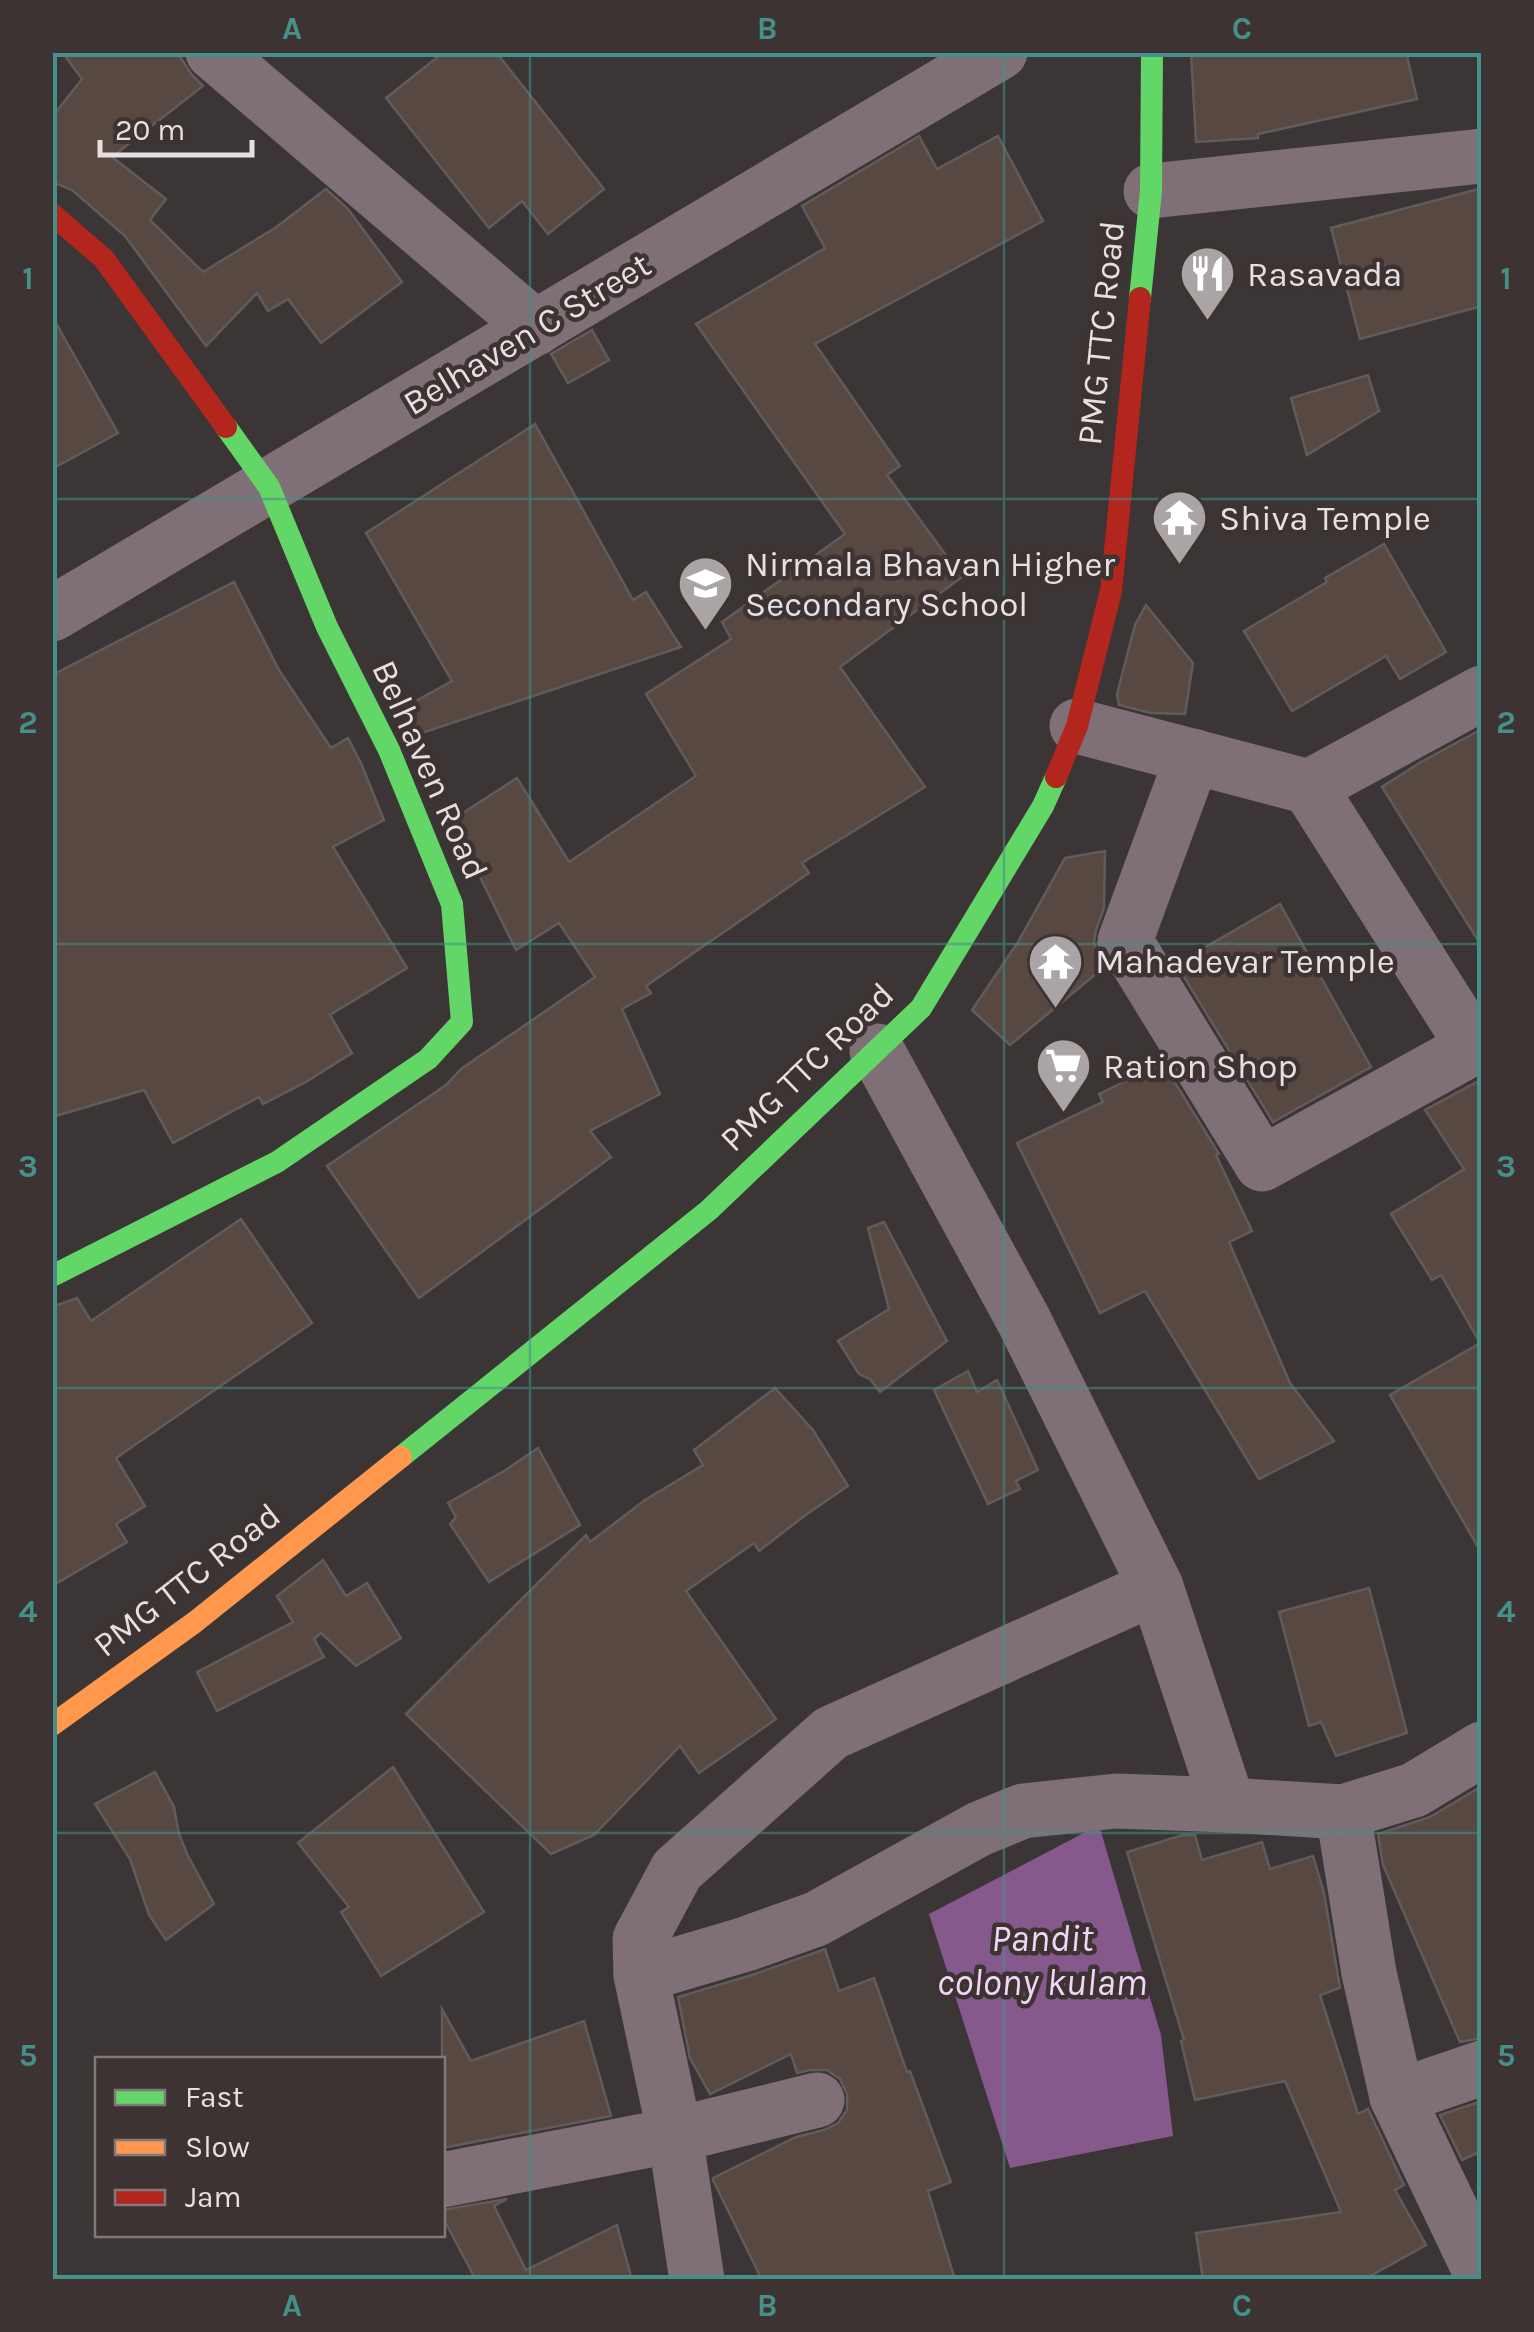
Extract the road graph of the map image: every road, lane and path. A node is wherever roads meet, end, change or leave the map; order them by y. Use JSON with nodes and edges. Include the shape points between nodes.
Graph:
{"nodes":[{"id":1,"x":214,"y":52,"type":"edge"},
{"id":2,"x":1000,"y":52,"type":"edge"},
{"id":3,"x":1152,"y":52,"type":"edge"},
{"id":4,"x":1482,"y":156,"type":"edge"},
{"id":5,"x":1151,"y":191,"type":"junction"},
{"id":6,"x":52,"y":214,"type":"edge"},
{"id":7,"x":536,"y":328,"type":"junction"},
{"id":8,"x":269,"y":488,"type":"junction"},
{"id":9,"x":52,"y":614,"type":"edge"},
{"id":10,"x":1482,"y":692,"type":"edge"},
{"id":11,"x":1077,"y":726,"type":"junction"},
{"id":12,"x":1193,"y":756,"type":"junction"},
{"id":13,"x":1309,"y":786,"type":"junction"},
{"id":14,"x":877,"y":1050,"type":"junction"},
{"id":15,"x":52,"y":1276,"type":"edge"},
{"id":16,"x":1156,"y":1587,"type":"junction"},
{"id":17,"x":52,"y":1725,"type":"edge"},
{"id":18,"x":1482,"y":1749,"type":"edge"},
{"id":19,"x":1228,"y":1805,"type":"junction"},
{"id":20,"x":1343,"y":1812,"type":"junction"},
{"id":21,"x":641,"y":1975,"type":"junction"},
{"id":22,"x":1482,"y":2068,"type":"edge"},
{"id":23,"x":1397,"y":2098,"type":"junction"},
{"id":24,"x":817,"y":2100,"type":"dead end"},
{"id":25,"x":675,"y":2135,"type":"junction"},
{"id":26,"x":445,"y":2179,"type":"edge"},
{"id":27,"x":1482,"y":2275,"type":"edge"},
{"id":28,"x":697,"y":2280,"type":"edge"}],
"edges":[{"from":1,"to":7,"type":"street"},
{"from":2,"to":7,"type":"street","name":"Belhaven C Street"},
{"from":3,"to":5,"type":"street","name":"PMG TTC Road"},
{"from":4,"to":5,"type":"street"},
{"from":5,"to":11,"type":"street","name":"PMG TTC Road","via":[[1111,591]]},
{"from":6,"to":8,"type":"street","name":"Belhaven Road","via":[[104,258]]},
{"from":7,"to":8,"type":"street","name":"Belhaven C Street"},
{"from":8,"to":9,"type":"street","name":"Belhaven C Street"},
{"from":8,"to":15,"type":"street","name":"Belhaven Road","via":[[452,904],[462,1022],[428,1060],[277,1162]]},
{"from":10,"to":13,"type":"street"},
{"from":11,"to":12,"type":"street"},
{"from":11,"to":14,"type":"street","name":"PMG TTC Road","via":[[1043,806],[921,1008]]},
{"from":12,"to":13,"type":"street"},
{"from":12,"to":13,"type":"street","via":[[1125,941],[1262,1164],[1474,1047]]},
{"from":14,"to":16,"type":"street","via":[[1024,1321]]},
{"from":14,"to":17,"type":"street","name":"PMG TTC Road","via":[[709,1210],[195,1622]]},
{"from":16,"to":19,"type":"street"},
{"from":16,"to":21,"type":"street","via":[[830,1734],[676,1870],[640,1939]]},
{"from":18,"to":20,"type":"street","via":[[1414,1790]]},
{"from":19,"to":20,"type":"street"},
{"from":19,"to":21,"type":"street","via":[[1116,1801],[1023,1811],[816,1920]]},
{"from":20,"to":23,"type":"street"},
{"from":21,"to":25,"type":"street"},
{"from":22,"to":23,"type":"street"},
{"from":23,"to":27,"type":"street"},
{"from":24,"to":25,"type":"street"},
{"from":25,"to":26,"type":"street"},
{"from":25,"to":28,"type":"street"}]}
